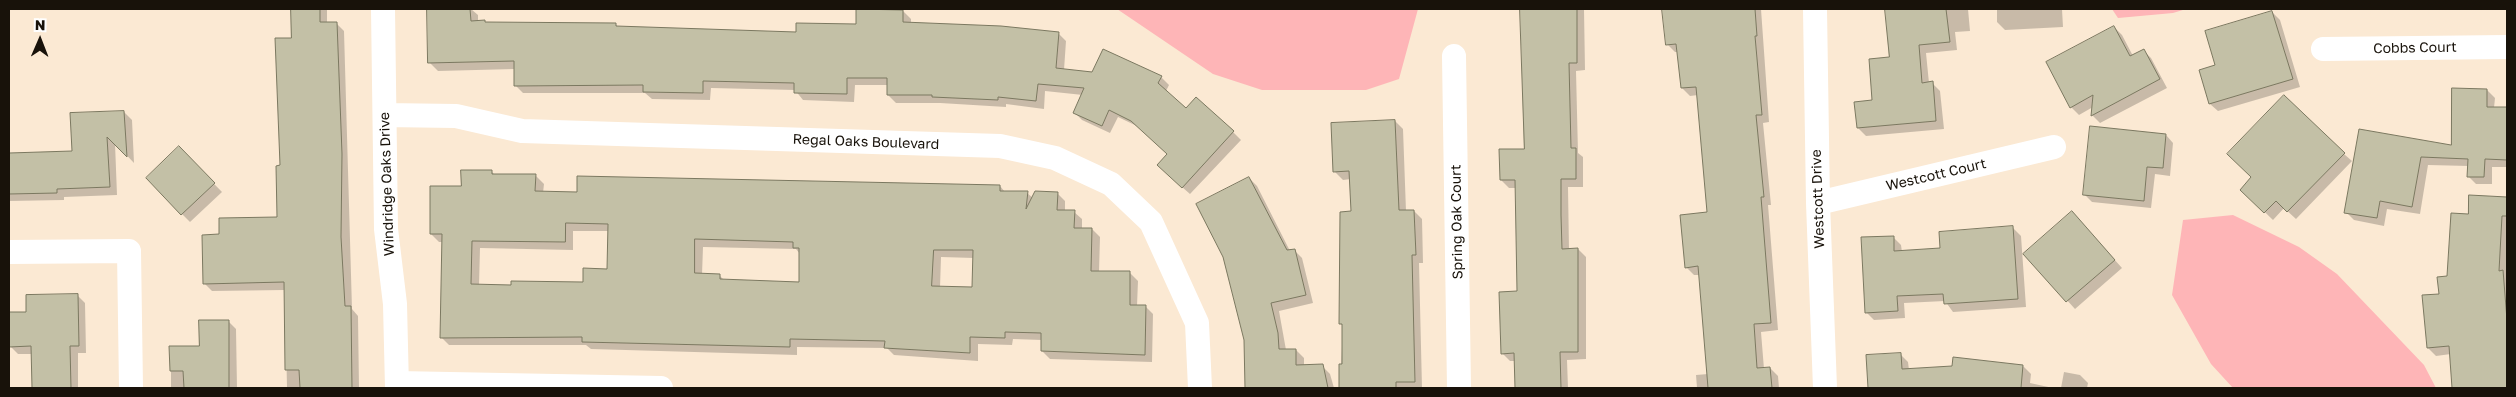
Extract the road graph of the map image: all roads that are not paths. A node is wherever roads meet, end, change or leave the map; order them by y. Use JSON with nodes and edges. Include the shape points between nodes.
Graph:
{"nodes":[{"id":1,"x":383,"y":9,"type":"edge"},
{"id":2,"x":1815,"y":9,"type":"edge"},
{"id":3,"x":2507,"y":47,"type":"edge"},
{"id":4,"x":2323,"y":49,"type":"dead end"},
{"id":5,"x":1454,"y":56,"type":"dead end"},
{"id":6,"x":385,"y":115,"type":"junction"},
{"id":7,"x":2054,"y":147,"type":"dead end"},
{"id":8,"x":1818,"y":203,"type":"junction"},
{"id":9,"x":9,"y":252,"type":"edge"},
{"id":10,"x":397,"y":386,"type":"edge"},
{"id":11,"x":130,"y":388,"type":"edge"},
{"id":12,"x":662,"y":388,"type":"edge"},
{"id":13,"x":1200,"y":388,"type":"edge"},
{"id":14,"x":1459,"y":388,"type":"edge"},
{"id":15,"x":1825,"y":388,"type":"edge"}],
"edges":[{"from":1,"to":6,"type":"street","name":"Windridge Oaks Drive"},
{"from":2,"to":8,"type":"street","name":"Westcott Drive"},
{"from":3,"to":4,"type":"street","name":"Cobbs Court"},
{"from":5,"to":14,"type":"street","name":"Spring Oak Court"},
{"from":6,"to":10,"type":"street","name":"Windridge Oaks Drive","via":[[386,229],[395,304]]},
{"from":6,"to":13,"type":"street","name":"Regal Oaks Boulevard","via":[[456,116],[522,130],[1000,146],[1055,158],[1112,184],[1151,222],[1197,323]]},
{"from":7,"to":8,"type":"street","name":"Westcott Court"},
{"from":8,"to":15,"type":"street","name":"Westcott Drive"},
{"from":9,"to":11,"type":"street","via":[[129,251]]},
{"from":10,"to":12,"type":"street"}]}
